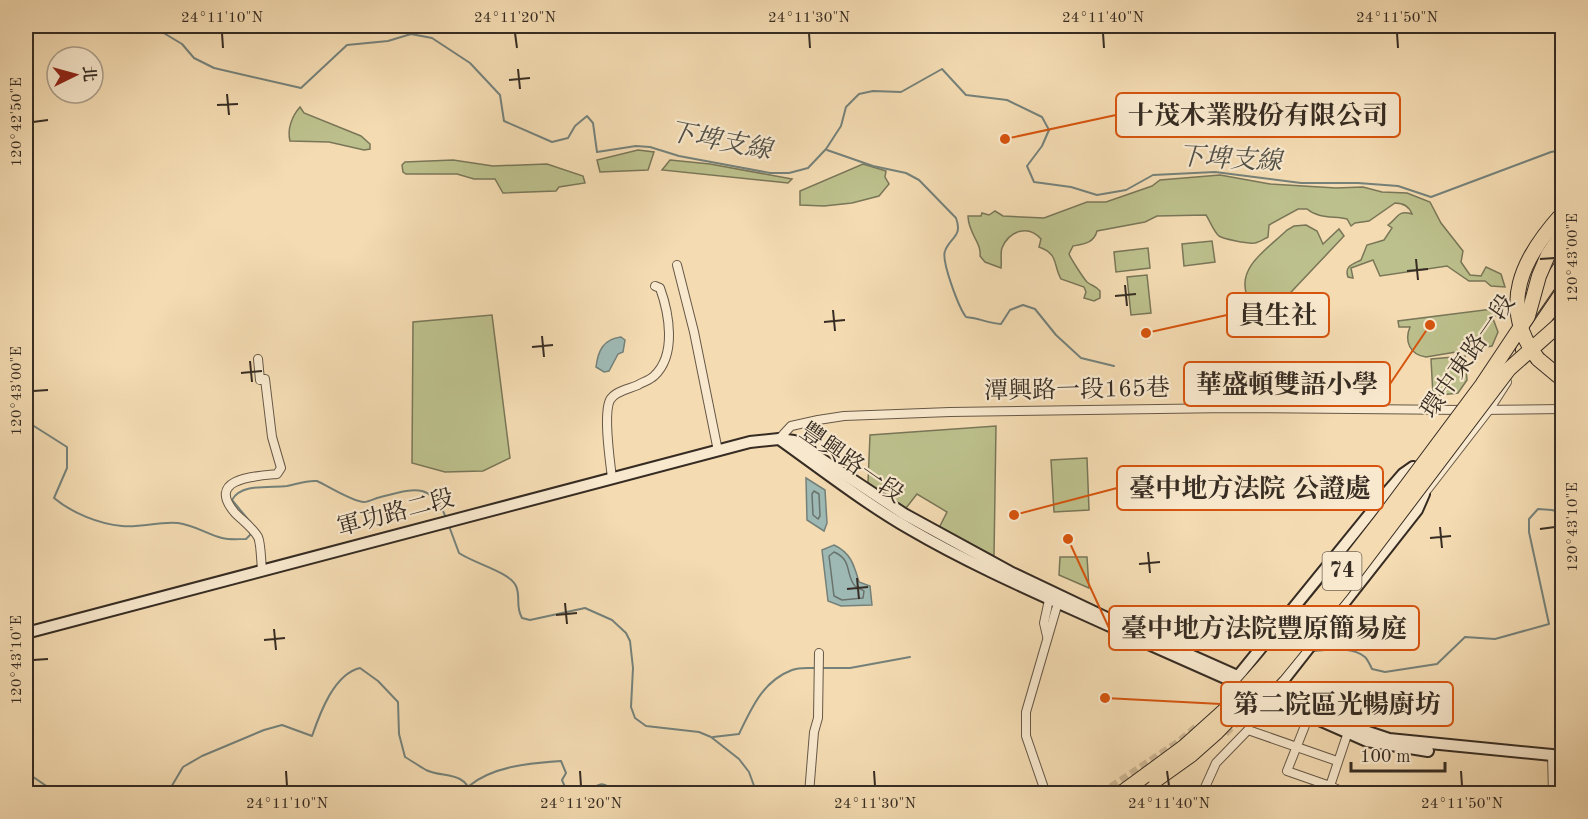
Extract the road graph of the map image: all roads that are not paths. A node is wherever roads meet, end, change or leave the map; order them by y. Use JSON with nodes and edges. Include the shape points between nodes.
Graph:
{"nodes":[{"id":1,"x":1563,"y":214,"type":"edge"},
{"id":2,"x":1563,"y":234,"type":"edge"},
{"id":3,"x":1563,"y":257,"type":"edge"},
{"id":4,"x":677,"y":266,"type":"dead end"},
{"id":5,"x":1563,"y":266,"type":"edge"},
{"id":6,"x":654,"y":286,"type":"dead end"},
{"id":7,"x":1563,"y":293,"type":"edge"},
{"id":8,"x":1563,"y":300,"type":"edge"},
{"id":9,"x":1528,"y":316,"type":"junction"},
{"id":10,"x":1563,"y":322,"type":"edge"},
{"id":11,"x":258,"y":359,"type":"dead end"},
{"id":12,"x":1509,"y":369,"type":"junction"},
{"id":13,"x":1563,"y":379,"type":"edge"},
{"id":14,"x":1563,"y":409,"type":"edge"},
{"id":15,"x":1456,"y":410,"type":"junction"},
{"id":16,"x":1489,"y":410,"type":"junction"},
{"id":17,"x":779,"y":439,"type":"junction"},
{"id":18,"x":718,"y":451,"type":"junction"},
{"id":19,"x":1413,"y":467,"type":"junction"},
{"id":20,"x":612,"y":478,"type":"junction"},
{"id":21,"x":1405,"y":478,"type":"dead end"},
{"id":22,"x":1424,"y":494,"type":"joint"},
{"id":23,"x":262,"y":569,"type":"junction"},
{"id":24,"x":1054,"y":596,"type":"junction"},
{"id":25,"x":26,"y":633,"type":"edge"},
{"id":26,"x":819,"y":653,"type":"dead end"},
{"id":27,"x":1237,"y":679,"type":"junction"},
{"id":28,"x":1272,"y":696,"type":"junction"},
{"id":29,"x":1310,"y":712,"type":"junction"},
{"id":30,"x":1348,"y":729,"type":"junction"},
{"id":31,"x":1296,"y":747,"type":"junction"},
{"id":32,"x":1557,"y":759,"type":"edge"},
{"id":33,"x":1337,"y":761,"type":"junction"},
{"id":34,"x":1330,"y":786,"type":"junction"},
{"id":35,"x":808,"y":794,"type":"edge"},
{"id":36,"x":1046,"y":794,"type":"edge"},
{"id":37,"x":1120,"y":794,"type":"edge"},
{"id":38,"x":1137,"y":794,"type":"edge"},
{"id":39,"x":1202,"y":794,"type":"edge"},
{"id":40,"x":1348,"y":794,"type":"edge"},
{"id":41,"x":1553,"y":794,"type":"edge"}],
"edges":[{"from":1,"to":13,"type":"highway","bridge":true,"via":[[1528,259],[1518,294],[1524,340],[1538,359]]},
{"from":2,"to":9,"type":"highway","bridge":true,"via":[[1539,276]]},
{"from":3,"to":15,"type":"street","name":"環中東路一段"},
{"from":4,"to":18,"type":"street"},
{"from":5,"to":9,"type":"highway","number":"74"},
{"from":6,"to":20,"type":"street","via":[[663,294],[668,347],[653,377],[610,400]]},
{"from":7,"to":12,"type":"highway","number":"74","bridge":true},
{"from":8,"to":16,"type":"street","name":"環中東路一段"},
{"from":9,"to":37,"type":"highway","number":"74","bridge":true,"via":[[1476,394],[1382,519],[1245,689],[1184,747]]},
{"from":10,"to":12,"type":"highway","bridge":true},
{"from":11,"to":23,"type":"street","via":[[281,468],[277,474],[240,478],[230,484],[227,497],[231,508],[259,538]]},
{"from":12,"to":38,"type":"highway","number":"74","bridge":true,"via":[[1275,672],[1191,755]]},
{"from":14,"to":16,"type":"street","name":"潭興路一段165巷"},
{"from":15,"to":16,"type":"street","name":"潭興路一段165巷"},
{"from":15,"to":17,"type":"street","name":"潭興路一段165巷","via":[[1230,408],[844,416],[791,426]]},
{"from":15,"to":19,"type":"street","name":"環中東路一段"},
{"from":16,"to":22,"type":"street","name":"環中東路一段"},
{"from":17,"to":18,"type":"street","name":"軍功路二段"},
{"from":17,"to":24,"type":"street","name":"豐興路一段","via":[[910,529],[1006,580]]},
{"from":18,"to":20,"type":"street","name":"軍功路二段"},
{"from":19,"to":21,"type":"street","name":"環中東路一段"},
{"from":19,"to":27,"type":"street","via":[[1390,489]]},
{"from":20,"to":23,"type":"street","name":"軍功路二段"},
{"from":22,"to":28,"type":"street","via":[[1417,510]]},
{"from":23,"to":25,"type":"street","name":"軍功路二段"},
{"from":24,"to":27,"type":"street","name":"豐興路一段"},
{"from":24,"to":36,"type":"street","via":[[1044,623],[1047,636],[1026,712],[1026,736]]},
{"from":26,"to":35,"type":"street","via":[[818,718]]},
{"from":27,"to":28,"type":"street","name":"豐興路一段"},
{"from":28,"to":29,"type":"street","name":"豐興路一段"},
{"from":29,"to":30,"type":"street","name":"豐興路一段"},
{"from":29,"to":31,"type":"street"},
{"from":30,"to":32,"type":"street","name":"豐興路一段","via":[[1389,739]]},
{"from":30,"to":33,"type":"street"},
{"from":31,"to":33,"type":"street"},
{"from":31,"to":34,"type":"street","via":[[1287,771]]},
{"from":31,"to":39,"type":"street","via":[[1248,730],[1216,763]]},
{"from":32,"to":41,"type":"street"},
{"from":33,"to":34,"type":"street"},
{"from":34,"to":40,"type":"street"}]}
